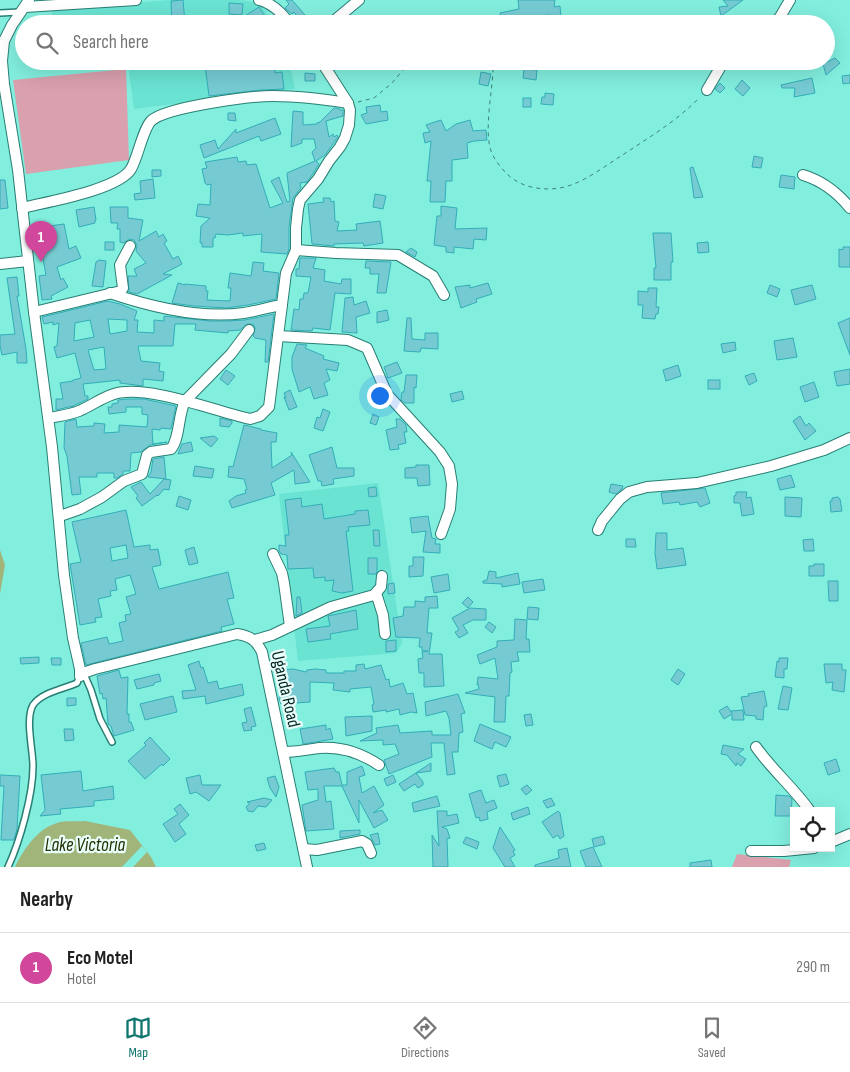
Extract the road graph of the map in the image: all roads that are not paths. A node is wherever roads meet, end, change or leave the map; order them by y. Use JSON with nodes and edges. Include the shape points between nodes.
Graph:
{"nodes":[{"id":1,"x":136,"y":0,"type":"edge"},
{"id":2,"x":258,"y":0,"type":"edge"},
{"id":3,"x":359,"y":0,"type":"edge"},
{"id":4,"x":790,"y":0,"type":"edge"},
{"id":5,"x":25,"y":6,"type":"edge"},
{"id":6,"x":0,"y":13,"type":"edge"},
{"id":7,"x":282,"y":15,"type":"edge"},
{"id":8,"x":342,"y":15,"type":"edge"},
{"id":9,"x":781,"y":15,"type":"edge"},
{"id":10,"x":15,"y":20,"type":"edge"},
{"id":11,"x":327,"y":70,"type":"edge"},
{"id":12,"x":719,"y":70,"type":"edge"},
{"id":13,"x":707,"y":90,"type":"road end"},
{"id":14,"x":348,"y":103,"type":"junction"},
{"id":15,"x":803,"y":175,"type":"dead end"},
{"id":16,"x":22,"y":208,"type":"junction"},
{"id":17,"x":850,"y":208,"type":"edge"},
{"id":18,"x":130,"y":246,"type":"dead end"},
{"id":19,"x":296,"y":250,"type":"junction"},
{"id":20,"x":28,"y":262,"type":"junction"},
{"id":21,"x":0,"y":264,"type":"edge"},
{"id":22,"x":110,"y":294,"type":"junction"},
{"id":23,"x":444,"y":295,"type":"dead end"},
{"id":24,"x":282,"y":305,"type":"junction"},
{"id":25,"x":34,"y":312,"type":"junction"},
{"id":26,"x":248,"y":330,"type":"dead end"},
{"id":27,"x":278,"y":336,"type":"junction"},
{"id":28,"x":185,"y":401,"type":"junction"},
{"id":29,"x":49,"y":418,"type":"junction"},
{"id":30,"x":850,"y":438,"type":"edge"},
{"id":31,"x":60,"y":516,"type":"junction"},
{"id":32,"x":598,"y":530,"type":"dead end"},
{"id":33,"x":441,"y":534,"type":"dead end"},
{"id":34,"x":273,"y":554,"type":"dead end"},
{"id":35,"x":382,"y":576,"type":"dead end"},
{"id":36,"x":376,"y":593,"type":"junction"},
{"id":37,"x":290,"y":626,"type":"junction"},
{"id":38,"x":385,"y":634,"type":"dead end"},
{"id":39,"x":255,"y":640,"type":"junction"},
{"id":40,"x":82,"y":675,"type":"junction"},
{"id":41,"x":112,"y":742,"type":"dead end"},
{"id":42,"x":756,"y":747,"type":"dead end"},
{"id":43,"x":283,"y":752,"type":"junction"},
{"id":44,"x":379,"y":765,"type":"dead end"},
{"id":45,"x":807,"y":807,"type":"edge"},
{"id":46,"x":850,"y":834,"type":"edge"},
{"id":47,"x":835,"y":838,"type":"edge"},
{"id":48,"x":304,"y":849,"type":"junction"},
{"id":49,"x":790,"y":850,"type":"edge"},
{"id":50,"x":751,"y":851,"type":"dead end"},
{"id":51,"x":371,"y":853,"type":"dead end"},
{"id":52,"x":8,"y":867,"type":"edge"},
{"id":53,"x":307,"y":867,"type":"edge"}],
"edges":[{"from":1,"to":5,"type":"street"},
{"from":2,"to":7,"type":"street","via":[[266,2]]},
{"from":3,"to":8,"type":"street"},
{"from":4,"to":9,"type":"street"},
{"from":5,"to":6,"type":"lane"},
{"from":10,"to":16,"type":"street","via":[[4,41],[2,61]]},
{"from":11,"to":14,"type":"street"},
{"from":12,"to":13,"type":"street"},
{"from":14,"to":16,"type":"street","via":[[271,96],[165,112],[150,121],[130,172],[118,181],[96,190]]},
{"from":14,"to":19,"type":"street","via":[[346,138],[300,200]]},
{"from":15,"to":17,"type":"street","via":[[827,185]]},
{"from":16,"to":20,"type":"street"},
{"from":18,"to":22,"type":"street","via":[[120,265],[123,288]]},
{"from":19,"to":23,"type":"street","via":[[398,255],[433,276]]},
{"from":19,"to":24,"type":"street","via":[[286,273]]},
{"from":20,"to":21,"type":"street"},
{"from":20,"to":25,"type":"street"},
{"from":22,"to":24,"type":"street","via":[[190,312],[244,313]]},
{"from":22,"to":25,"type":"street"},
{"from":24,"to":27,"type":"street"},
{"from":25,"to":29,"type":"street"},
{"from":26,"to":28,"type":"street"},
{"from":27,"to":28,"type":"street","via":[[269,407],[260,416],[250,419]]},
{"from":27,"to":33,"type":"street","via":[[348,340],[367,348],[387,394],[449,466],[452,484],[450,509]]},
{"from":28,"to":29,"type":"street","via":[[125,392],[79,411]]},
{"from":28,"to":31,"type":"street","via":[[171,449],[151,452],[142,474],[124,481],[80,509]]},
{"from":29,"to":31,"type":"street"},
{"from":30,"to":32,"type":"street","via":[[824,450],[771,466],[697,483],[630,492],[620,498]]},
{"from":31,"to":40,"type":"street","via":[[64,575]]},
{"from":34,"to":37,"type":"street","via":[[282,573]]},
{"from":35,"to":36,"type":"street","via":[[381,587]]},
{"from":36,"to":37,"type":"street"},
{"from":36,"to":38,"type":"street"},
{"from":37,"to":39,"type":"street"},
{"from":39,"to":40,"type":"street","name":"Uganda Road","via":[[237,634]]},
{"from":39,"to":43,"type":"street","name":"Uganda Road","via":[[262,652]]},
{"from":40,"to":41,"type":"lane"},
{"from":40,"to":52,"type":"lane","via":[[77,683],[38,700],[32,709],[31,787],[20,835]]},
{"from":42,"to":45,"type":"street"},
{"from":43,"to":44,"type":"street","via":[[337,748],[353,751]]},
{"from":43,"to":48,"type":"street","name":"Uganda Road"},
{"from":46,"to":47,"type":"street"},
{"from":48,"to":51,"type":"street","via":[[317,850],[362,841]]},
{"from":48,"to":53,"type":"street","name":"Uganda Road"},
{"from":49,"to":50,"type":"street"}]}
